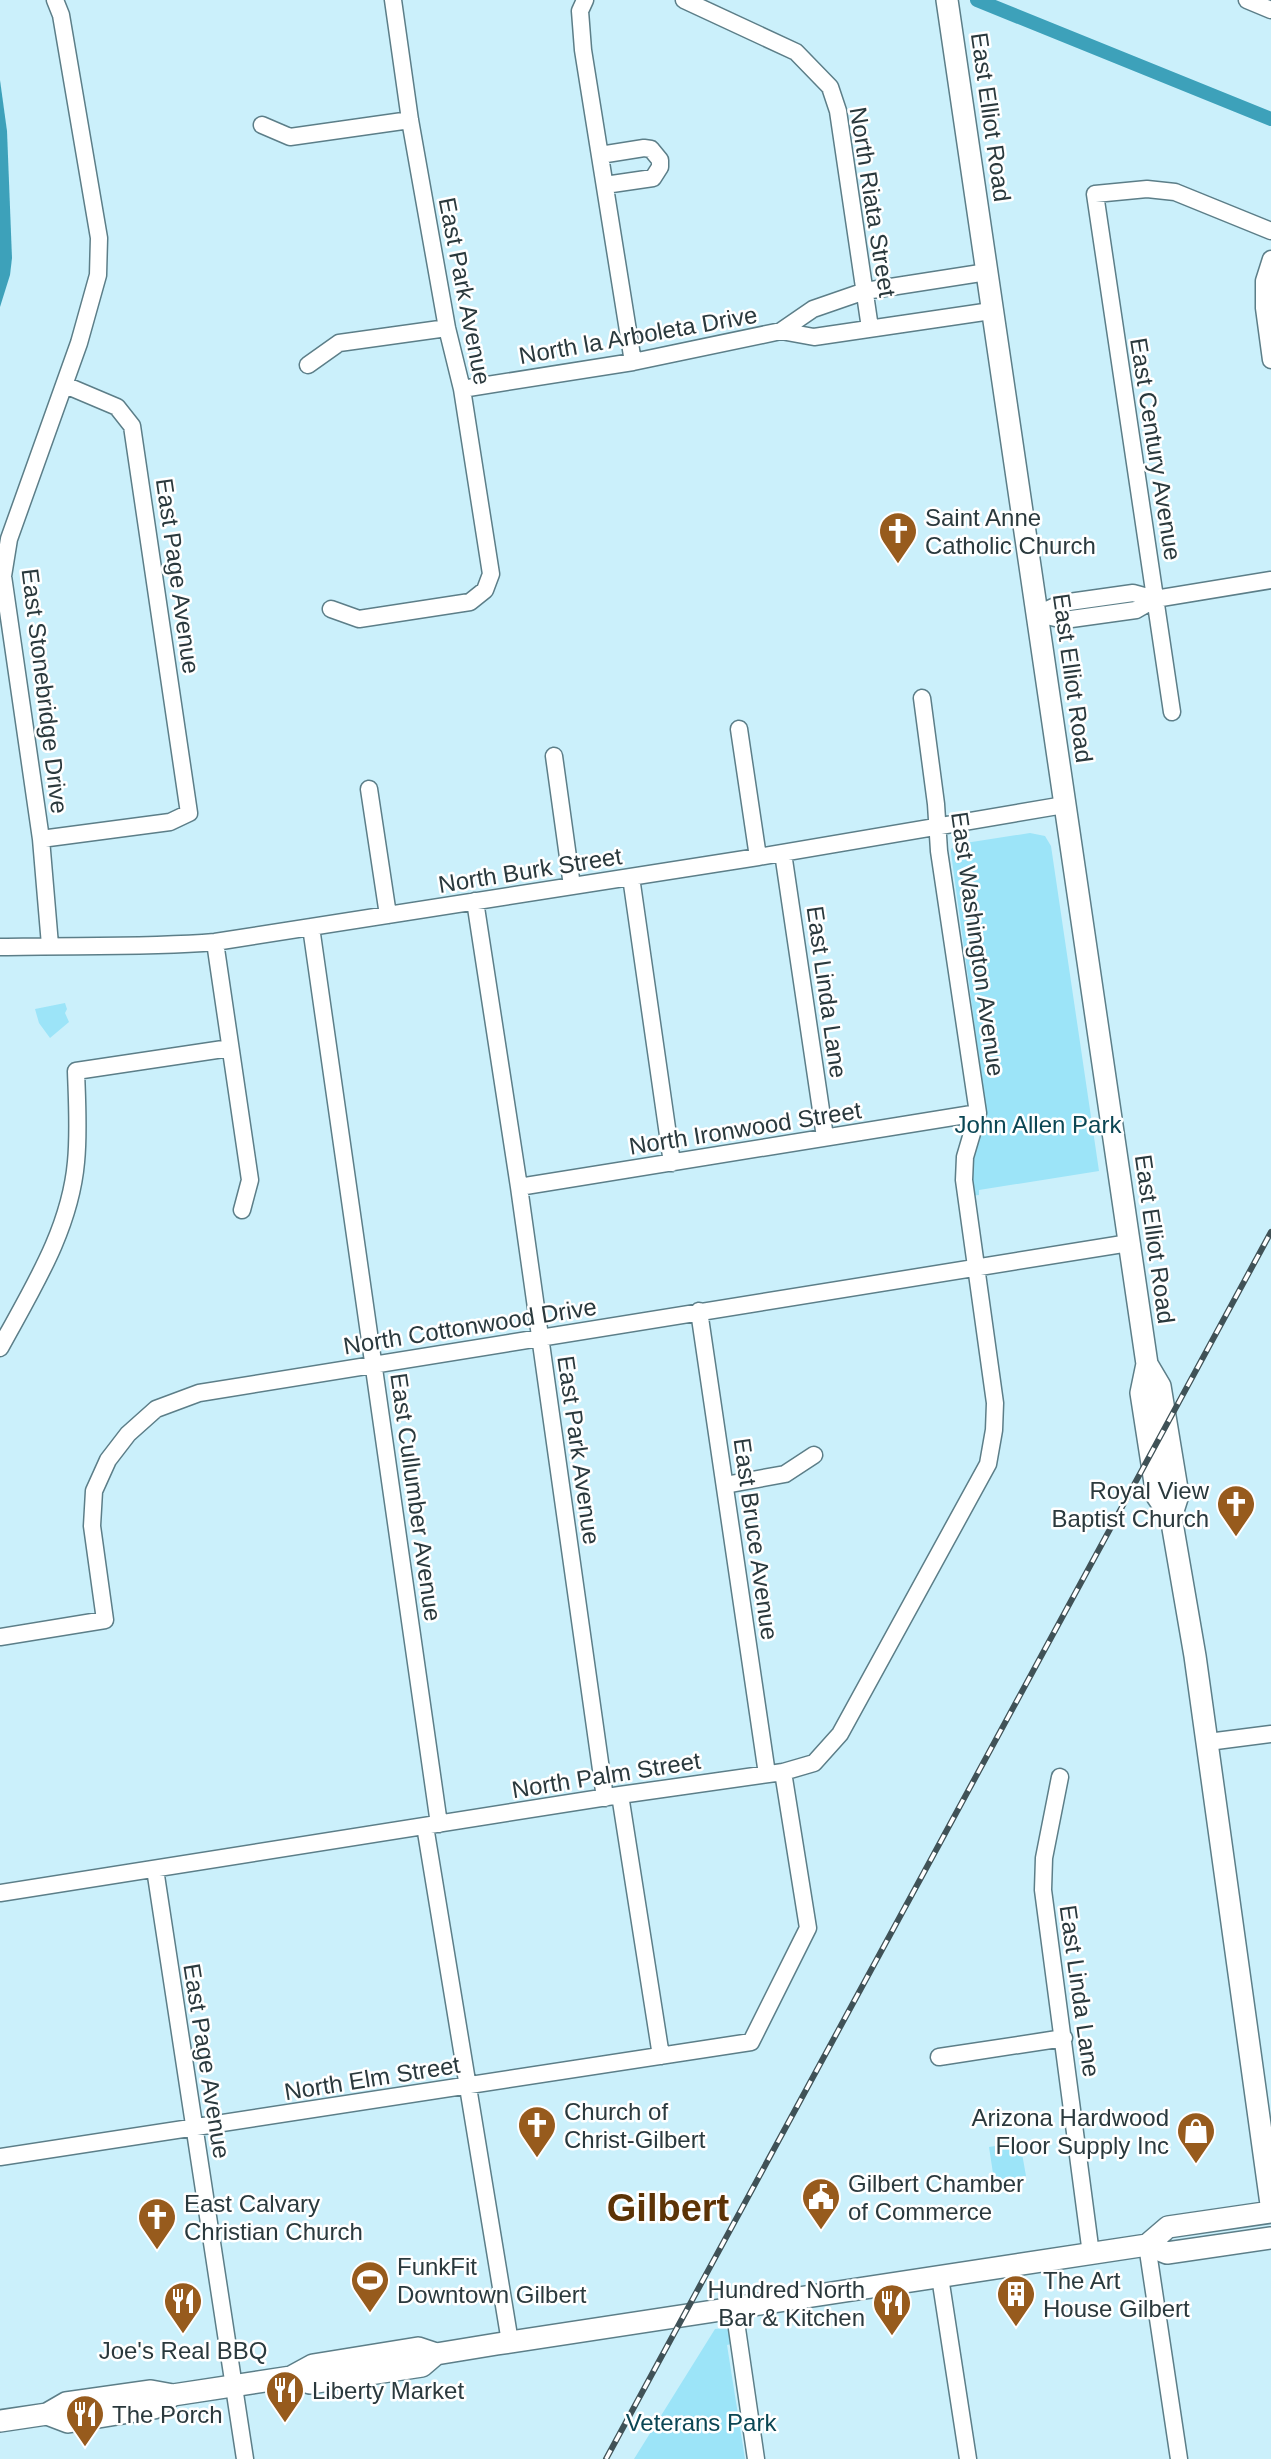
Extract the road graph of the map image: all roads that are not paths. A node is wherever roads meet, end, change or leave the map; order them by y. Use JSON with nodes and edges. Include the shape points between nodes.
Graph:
{"nodes":[{"id":1,"x":55,"y":0,"type":"edge"},
{"id":2,"x":393,"y":0,"type":"edge"},
{"id":3,"x":585,"y":0,"type":"edge"},
{"id":4,"x":684,"y":0,"type":"edge"},
{"id":5,"x":1247,"y":0,"type":"edge"},
{"id":6,"x":947,"y":2,"type":"edge"},
{"id":7,"x":1271,"y":10,"type":"edge"},
{"id":8,"x":410,"y":120,"type":"junction"},
{"id":9,"x":262,"y":125,"type":"dead end"},
{"id":10,"x":600,"y":155,"type":"junction"},
{"id":11,"x":605,"y":185,"type":"junction"},
{"id":12,"x":1271,"y":231,"type":"edge"},
{"id":13,"x":1271,"y":259,"type":"edge"},
{"id":14,"x":987,"y":272,"type":"junction"},
{"id":15,"x":864,"y":291,"type":"junction"},
{"id":16,"x":991,"y":311,"type":"junction"},
{"id":17,"x":447,"y":328,"type":"junction"},
{"id":18,"x":870,"y":328,"type":"junction"},
{"id":19,"x":781,"y":331,"type":"junction"},
{"id":20,"x":1271,"y":360,"type":"edge"},
{"id":21,"x":633,"y":362,"type":"junction"},
{"id":22,"x":308,"y":365,"type":"dead end"},
{"id":23,"x":65,"y":385,"type":"junction"},
{"id":24,"x":461,"y":389,"type":"junction"},
{"id":25,"x":1271,"y":580,"type":"edge"},
{"id":26,"x":1155,"y":599,"type":"junction"},
{"id":27,"x":331,"y":609,"type":"dead end"},
{"id":28,"x":1038,"y":614,"type":"junction"},
{"id":29,"x":922,"y":698,"type":"dead end"},
{"id":30,"x":1172,"y":712,"type":"dead end"},
{"id":31,"x":739,"y":729,"type":"dead end"},
{"id":32,"x":554,"y":756,"type":"dead end"},
{"id":33,"x":369,"y":789,"type":"dead end"},
{"id":34,"x":1064,"y":804,"type":"junction"},
{"id":35,"x":938,"y":826,"type":"junction"},
{"id":36,"x":41,"y":839,"type":"junction"},
{"id":37,"x":783,"y":853,"type":"junction"},
{"id":38,"x":758,"y":857,"type":"junction"},
{"id":39,"x":631,"y":877,"type":"junction"},
{"id":40,"x":572,"y":886,"type":"junction"},
{"id":41,"x":475,"y":901,"type":"junction"},
{"id":42,"x":388,"y":915,"type":"junction"},
{"id":43,"x":311,"y":927,"type":"junction"},
{"id":44,"x":215,"y":942,"type":"junction"},
{"id":45,"x":50,"y":945,"type":"junction"},
{"id":46,"x":0,"y":947,"type":"edge"},
{"id":47,"x":230,"y":1048,"type":"junction"},
{"id":48,"x":978,"y":1113,"type":"junction"},
{"id":49,"x":825,"y":1137,"type":"junction"},
{"id":50,"x":672,"y":1163,"type":"junction"},
{"id":51,"x":519,"y":1186,"type":"junction"},
{"id":52,"x":242,"y":1210,"type":"dead end"},
{"id":53,"x":1129,"y":1243,"type":"junction"},
{"id":54,"x":976,"y":1267,"type":"junction"},
{"id":55,"x":699,"y":1311,"type":"junction"},
{"id":56,"x":541,"y":1338,"type":"junction"},
{"id":57,"x":0,"y":1348,"type":"edge"},
{"id":58,"x":374,"y":1364,"type":"junction"},
{"id":59,"x":995,"y":1403,"type":"joint"},
{"id":60,"x":814,"y":1455,"type":"dead end"},
{"id":61,"x":725,"y":1485,"type":"junction"},
{"id":62,"x":0,"y":1637,"type":"edge"},
{"id":63,"x":1271,"y":1734,"type":"edge"},
{"id":64,"x":1208,"y":1742,"type":"junction"},
{"id":65,"x":775,"y":1773,"type":"junction"},
{"id":66,"x":1060,"y":1777,"type":"dead end"},
{"id":67,"x":613,"y":1797,"type":"junction"},
{"id":68,"x":432,"y":1825,"type":"junction"},
{"id":69,"x":155,"y":1869,"type":"junction"},
{"id":70,"x":0,"y":1893,"type":"edge"},
{"id":71,"x":1064,"y":2038,"type":"junction"},
{"id":72,"x":751,"y":2042,"type":"joint"},
{"id":73,"x":661,"y":2056,"type":"junction"},
{"id":74,"x":939,"y":2057,"type":"dead end"},
{"id":75,"x":468,"y":2087,"type":"junction"},
{"id":76,"x":194,"y":2128,"type":"junction"},
{"id":77,"x":0,"y":2157,"type":"edge"},
{"id":78,"x":1271,"y":2204,"type":"edge"},
{"id":79,"x":1271,"y":2212,"type":"edge"},
{"id":80,"x":1271,"y":2238,"type":"edge"},
{"id":81,"x":1147,"y":2245,"type":"junction"},
{"id":82,"x":1091,"y":2254,"type":"junction"},
{"id":83,"x":940,"y":2277,"type":"junction"},
{"id":84,"x":734,"y":2308,"type":"junction"},
{"id":85,"x":510,"y":2342,"type":"junction"},
{"id":86,"x":234,"y":2385,"type":"junction"},
{"id":87,"x":0,"y":2421,"type":"edge"},
{"id":88,"x":245,"y":2459,"type":"edge"},
{"id":89,"x":756,"y":2459,"type":"edge"},
{"id":90,"x":968,"y":2459,"type":"edge"},
{"id":91,"x":1179,"y":2459,"type":"edge"}],
"edges":[{"from":1,"to":23,"type":"street","name":"East Stonebridge Drive","via":[[99,237],[98,275]]},
{"from":2,"to":8,"type":"street","name":"East Park Avenue"},
{"from":3,"to":10,"type":"street","via":[[580,11],[583,50]]},
{"from":4,"to":15,"type":"street","name":"North Riata Street","via":[[796,52],[830,87],[838,111]]},
{"from":5,"to":7,"type":"street"},
{"from":6,"to":14,"type":"main road","name":"East Elliot Road"},
{"from":8,"to":9,"type":"street","via":[[290,137]]},
{"from":8,"to":17,"type":"street","name":"East Park Avenue"},
{"from":10,"to":11,"type":"street"},
{"from":10,"to":11,"type":"street","via":[[644,148],[660,160],[653,178]]},
{"from":11,"to":21,"type":"street"},
{"from":12,"to":26,"type":"street","name":"East Century Avenue","via":[[1175,192],[1147,189],[1095,194]]},
{"from":13,"to":20,"type":"street","via":[[1264,281]]},
{"from":14,"to":15,"type":"street","name":"North la Arboleta Drive"},
{"from":14,"to":16,"type":"main road","name":"East Elliot Road"},
{"from":15,"to":18,"type":"street","name":"North Riata Street"},
{"from":15,"to":19,"type":"street","name":"North la Arboleta Drive","via":[[813,309]]},
{"from":16,"to":18,"type":"street","name":"North la Arboleta Drive"},
{"from":16,"to":28,"type":"main road","name":"East Elliot Road"},
{"from":17,"to":22,"type":"street","via":[[340,344]]},
{"from":17,"to":24,"type":"street","name":"East Park Avenue"},
{"from":18,"to":19,"type":"street","name":"North la Arboleta Drive","via":[[814,337]]},
{"from":19,"to":21,"type":"street","name":"North la Arboleta Drive"},
{"from":21,"to":24,"type":"street","name":"North la Arboleta Drive"},
{"from":23,"to":36,"type":"street","name":"East Stonebridge Drive","via":[[9,539],[3,576]]},
{"from":23,"to":36,"type":"street","name":"East Page Avenue","via":[[117,407],[132,426],[189,813],[170,822]]},
{"from":24,"to":27,"type":"street","name":"East Park Avenue","via":[[491,574],[485,590],[470,602],[359,619]]},
{"from":25,"to":26,"type":"street"},
{"from":26,"to":28,"type":"street","via":[[1133,593],[1062,603]]},
{"from":26,"to":30,"type":"street","name":"East Century Avenue"},
{"from":28,"to":34,"type":"main road","name":"East Elliot Road"},
{"from":29,"to":35,"type":"street","name":"East Washington Avenue"},
{"from":31,"to":38,"type":"street"},
{"from":32,"to":40,"type":"street"},
{"from":33,"to":42,"type":"street"},
{"from":34,"to":35,"type":"street","name":"North Burk Street"},
{"from":34,"to":53,"type":"main road","name":"East Elliot Road"},
{"from":35,"to":37,"type":"street","name":"North Burk Street"},
{"from":35,"to":48,"type":"street","name":"East Washington Avenue"},
{"from":36,"to":45,"type":"street","name":"East Stonebridge Drive"},
{"from":37,"to":38,"type":"street","name":"North Burk Street"},
{"from":37,"to":49,"type":"street","name":"East Linda Lane"},
{"from":38,"to":39,"type":"street","name":"North Burk Street"},
{"from":39,"to":40,"type":"street","name":"North Burk Street"},
{"from":39,"to":50,"type":"street"},
{"from":40,"to":41,"type":"street","name":"North Burk Street"},
{"from":41,"to":42,"type":"street","name":"North Burk Street"},
{"from":41,"to":51,"type":"street","name":"East Park Avenue"},
{"from":42,"to":43,"type":"street","name":"North Burk Street"},
{"from":43,"to":44,"type":"street","name":"North Burk Street"},
{"from":43,"to":58,"type":"street","name":"East Cullumber Avenue"},
{"from":44,"to":45,"type":"street","name":"North Burk Street","via":[[158,947]]},
{"from":44,"to":47,"type":"street"},
{"from":45,"to":46,"type":"street","name":"North Burk Street"},
{"from":47,"to":52,"type":"street","via":[[250,1181]]},
{"from":47,"to":57,"type":"street","via":[[76,1071],[76,1163],[68,1208],[49,1258]]},
{"from":48,"to":49,"type":"street","name":"North Ironwood Street"},
{"from":48,"to":54,"type":"street","name":"East Washington Avenue","via":[[965,1157],[964,1180]]},
{"from":49,"to":50,"type":"street","name":"North Ironwood Street"},
{"from":50,"to":51,"type":"street","name":"North Ironwood Street"},
{"from":51,"to":56,"type":"street","name":"East Park Avenue"},
{"from":53,"to":54,"type":"street","name":"North Cottonwood Drive"},
{"from":53,"to":64,"type":"main road","name":"East Elliot Road","via":[[1147,1364],[1160,1386],[1178,1495],[1171,1517]]},
{"from":54,"to":55,"type":"street","name":"North Cottonwood Drive"},
{"from":54,"to":59,"type":"street","name":"East Washington Avenue"},
{"from":55,"to":56,"type":"street","name":"North Cottonwood Drive"},
{"from":55,"to":61,"type":"street","name":"East Bruce Avenue"},
{"from":56,"to":58,"type":"street","name":"North Cottonwood Drive"},
{"from":56,"to":67,"type":"street","name":"East Park Avenue"},
{"from":58,"to":62,"type":"street","name":"North Cottonwood Drive","via":[[199,1392],[156,1409],[108,1460],[94,1491],[92,1526],[105,1620]]},
{"from":58,"to":68,"type":"street","name":"East Cullumber Avenue"},
{"from":59,"to":65,"type":"street","name":"North Palm Street","via":[[988,1464],[841,1734],[814,1763]]},
{"from":60,"to":61,"type":"street","via":[[785,1475]]},
{"from":61,"to":65,"type":"street","name":"East Bruce Avenue"},
{"from":63,"to":64,"type":"street"},
{"from":64,"to":78,"type":"main road","name":"East Elliot Road"},
{"from":65,"to":67,"type":"street","name":"North Palm Street"},
{"from":65,"to":72,"type":"street","name":"East Bruce Avenue","via":[[808,1928]]},
{"from":66,"to":71,"type":"street","name":"East Linda Lane","via":[[1042,1873]]},
{"from":67,"to":68,"type":"street","name":"North Palm Street"},
{"from":67,"to":73,"type":"street","name":"East Park Avenue"},
{"from":68,"to":69,"type":"street","name":"North Palm Street"},
{"from":68,"to":75,"type":"street","name":"East Cullumber Avenue"},
{"from":69,"to":70,"type":"street","name":"North Palm Street"},
{"from":69,"to":76,"type":"street","name":"East Page Avenue"},
{"from":71,"to":74,"type":"street"},
{"from":71,"to":82,"type":"street","name":"East Linda Lane"},
{"from":72,"to":73,"type":"street","name":"North Elm Street"},
{"from":73,"to":75,"type":"street","name":"North Elm Street"},
{"from":75,"to":76,"type":"street","name":"North Elm Street"},
{"from":75,"to":85,"type":"street","name":"East Cullumber Avenue"},
{"from":76,"to":77,"type":"street","name":"North Elm Street"},
{"from":76,"to":86,"type":"street","name":"East Page Avenue"},
{"from":79,"to":81,"type":"main road","via":[[1168,2227]]},
{"from":80,"to":81,"type":"main road","via":[[1167,2253]]},
{"from":81,"to":82,"type":"main road"},
{"from":81,"to":91,"type":"street"},
{"from":82,"to":83,"type":"main road"},
{"from":83,"to":84,"type":"main road"},
{"from":83,"to":90,"type":"street"},
{"from":84,"to":85,"type":"main road"},
{"from":84,"to":89,"type":"street"},
{"from":85,"to":86,"type":"main road","via":[[436,2354],[422,2366],[310,2383],[291,2377]]},
{"from":86,"to":87,"type":"main road","via":[[173,2395],[154,2408],[68,2422],[47,2414]]},
{"from":86,"to":88,"type":"street","name":"East Page Avenue"}]}
